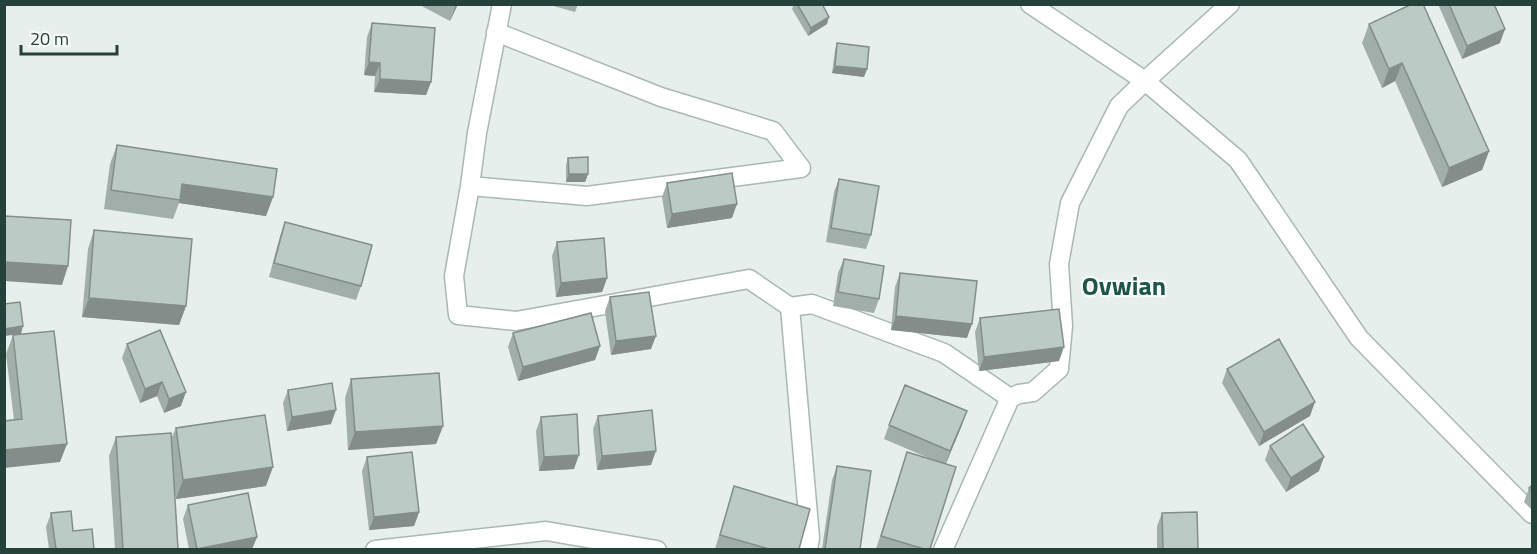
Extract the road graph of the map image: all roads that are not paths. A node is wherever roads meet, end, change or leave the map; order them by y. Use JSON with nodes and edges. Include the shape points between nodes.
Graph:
{"nodes":[{"id":1,"x":502,"y":4,"type":"edge"},
{"id":2,"x":1030,"y":4,"type":"edge"},
{"id":3,"x":1230,"y":4,"type":"edge"},
{"id":4,"x":496,"y":32,"type":"junction"},
{"id":5,"x":1144,"y":81,"type":"junction"},
{"id":6,"x":470,"y":186,"type":"junction"},
{"id":7,"x":790,"y":307,"type":"junction"},
{"id":8,"x":1010,"y":398,"type":"junction"},
{"id":9,"x":1533,"y":514,"type":"edge"},
{"id":10,"x":375,"y":549,"type":"edge"},
{"id":11,"x":655,"y":549,"type":"edge"},
{"id":12,"x":808,"y":549,"type":"edge"},
{"id":13,"x":943,"y":549,"type":"edge"}],
"edges":[{"from":1,"to":4,"type":"street"},
{"from":2,"to":5,"type":"street"},
{"from":3,"to":5,"type":"street"},
{"from":4,"to":6,"type":"street"},
{"from":4,"to":6,"type":"street","via":[[661,97],[773,131],[801,168],[587,196]]},
{"from":5,"to":8,"type":"street","via":[[1119,106],[1070,203],[1059,264],[1063,326],[1059,369],[1033,392]]},
{"from":5,"to":9,"type":"street","via":[[1238,159],[1359,338]]},
{"from":6,"to":7,"type":"street","via":[[454,276],[458,315],[516,321],[750,279]]},
{"from":7,"to":8,"type":"street","via":[[812,304],[944,352]]},
{"from":7,"to":12,"type":"street"},
{"from":8,"to":13,"type":"street"},
{"from":10,"to":11,"type":"street","via":[[546,531]]}]}
